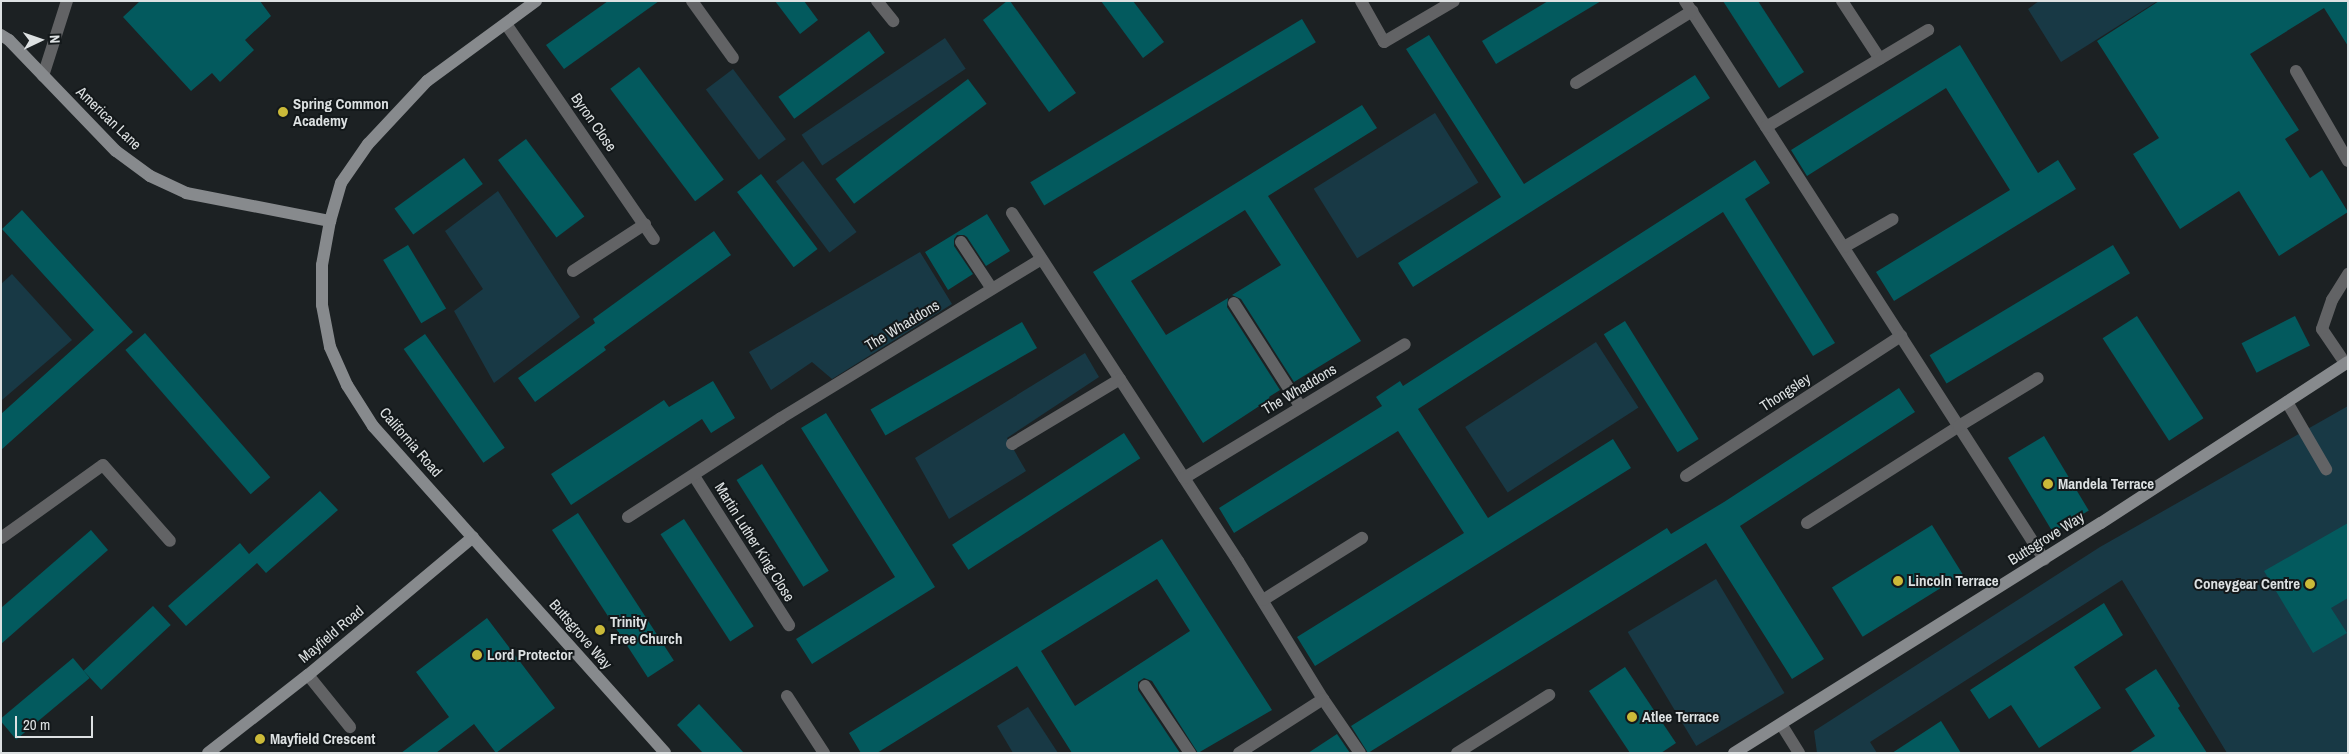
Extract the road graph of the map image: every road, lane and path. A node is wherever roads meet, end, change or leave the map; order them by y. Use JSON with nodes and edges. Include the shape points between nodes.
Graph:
{"nodes":[{"id":1,"x":67,"y":1,"type":"edge"},
{"id":2,"x":536,"y":1,"type":"edge"},
{"id":3,"x":692,"y":1,"type":"edge"},
{"id":4,"x":877,"y":1,"type":"edge"},
{"id":5,"x":1361,"y":1,"type":"edge"},
{"id":6,"x":1454,"y":1,"type":"edge"},
{"id":7,"x":1842,"y":1,"type":"edge"},
{"id":8,"x":1688,"y":6,"type":"edge"},
{"id":9,"x":893,"y":21,"type":"dead end"},
{"id":10,"x":506,"y":24,"type":"junction"},
{"id":11,"x":1928,"y":30,"type":"dead end"},
{"id":12,"x":1,"y":35,"type":"edge"},
{"id":13,"x":733,"y":58,"type":"dead end"},
{"id":14,"x":1880,"y":59,"type":"junction"},
{"id":15,"x":2296,"y":71,"type":"dead end"},
{"id":16,"x":43,"y":76,"type":"junction"},
{"id":17,"x":1576,"y":84,"type":"dead end"},
{"id":18,"x":1766,"y":127,"type":"junction"},
{"id":19,"x":2348,"y":161,"type":"edge"},
{"id":20,"x":1012,"y":213,"type":"dead end"},
{"id":21,"x":1893,"y":219,"type":"dead end"},
{"id":22,"x":330,"y":221,"type":"junction"},
{"id":23,"x":645,"y":224,"type":"junction"},
{"id":24,"x":654,"y":238,"type":"dead end"},
{"id":25,"x":961,"y":242,"type":"dead end"},
{"id":26,"x":1844,"y":248,"type":"junction"},
{"id":27,"x":1041,"y":259,"type":"junction"},
{"id":28,"x":573,"y":271,"type":"dead end"},
{"id":29,"x":2348,"y":274,"type":"edge"},
{"id":30,"x":992,"y":289,"type":"junction"},
{"id":31,"x":1234,"y":303,"type":"dead end"},
{"id":32,"x":1901,"y":336,"type":"junction"},
{"id":33,"x":1405,"y":344,"type":"dead end"},
{"id":34,"x":2346,"y":363,"type":"edge"},
{"id":35,"x":2038,"y":378,"type":"dead end"},
{"id":36,"x":1120,"y":379,"type":"junction"},
{"id":37,"x":2288,"y":402,"type":"junction"},
{"id":38,"x":1300,"y":406,"type":"junction"},
{"id":39,"x":781,"y":418,"type":"joint"},
{"id":40,"x":1959,"y":426,"type":"junction"},
{"id":41,"x":1012,"y":444,"type":"dead end"},
{"id":42,"x":2326,"y":469,"type":"dead end"},
{"id":43,"x":694,"y":476,"type":"junction"},
{"id":44,"x":1686,"y":476,"type":"dead end"},
{"id":45,"x":1184,"y":478,"type":"junction"},
{"id":46,"x":628,"y":517,"type":"dead end"},
{"id":47,"x":1807,"y":523,"type":"dead end"},
{"id":48,"x":472,"y":537,"type":"junction"},
{"id":49,"x":1,"y":538,"type":"edge"},
{"id":50,"x":1362,"y":538,"type":"dead end"},
{"id":51,"x":170,"y":541,"type":"dead end"},
{"id":52,"x":2044,"y":559,"type":"junction"},
{"id":53,"x":1263,"y":600,"type":"junction"},
{"id":54,"x":789,"y":625,"type":"dead end"},
{"id":55,"x":308,"y":675,"type":"junction"},
{"id":56,"x":1145,"y":686,"type":"dead end"},
{"id":57,"x":1549,"y":695,"type":"dead end"},
{"id":58,"x":786,"y":696,"type":"dead end"},
{"id":59,"x":1322,"y":700,"type":"junction"},
{"id":60,"x":1781,"y":724,"type":"junction"},
{"id":61,"x":350,"y":727,"type":"dead end"},
{"id":62,"x":208,"y":753,"type":"edge"},
{"id":63,"x":665,"y":753,"type":"edge"},
{"id":64,"x":824,"y":753,"type":"edge"},
{"id":65,"x":1190,"y":753,"type":"edge"},
{"id":66,"x":1239,"y":753,"type":"edge"},
{"id":67,"x":1360,"y":753,"type":"edge"},
{"id":68,"x":1457,"y":753,"type":"edge"},
{"id":69,"x":1734,"y":753,"type":"edge"},
{"id":70,"x":1799,"y":753,"type":"edge"}],
"edges":[{"from":1,"to":16,"type":"street"},
{"from":2,"to":10,"type":"street","name":"California Road"},
{"from":3,"to":13,"type":"street"},
{"from":4,"to":9,"type":"street"},
{"from":5,"to":6,"type":"street","via":[[1384,42]]},
{"from":7,"to":14,"type":"street"},
{"from":8,"to":17,"type":"street"},
{"from":8,"to":18,"type":"street"},
{"from":10,"to":22,"type":"street","name":"California Road","via":[[416,90],[368,144],[341,183]]},
{"from":10,"to":23,"type":"street","name":"Byron Close"},
{"from":11,"to":14,"type":"street"},
{"from":12,"to":16,"type":"street","name":"American Lane"},
{"from":14,"to":18,"type":"street"},
{"from":15,"to":19,"type":"street"},
{"from":16,"to":22,"type":"street","name":"American Lane","via":[[116,151],[150,176],[186,193]]},
{"from":18,"to":26,"type":"street"},
{"from":20,"to":27,"type":"street"},
{"from":21,"to":26,"type":"street"},
{"from":22,"to":48,"type":"street","name":"California Road","via":[[322,265],[322,305],[330,347],[347,384],[373,426]]},
{"from":23,"to":24,"type":"street","name":"Byron Close"},
{"from":23,"to":28,"type":"street"},
{"from":25,"to":30,"type":"street"},
{"from":26,"to":32,"type":"street"},
{"from":27,"to":30,"type":"street","name":"The Whaddons"},
{"from":27,"to":36,"type":"street"},
{"from":29,"to":34,"type":"street","via":[[2332,300],[2322,329]]},
{"from":30,"to":39,"type":"street","name":"The Whaddons"},
{"from":31,"to":38,"type":"street"},
{"from":32,"to":40,"type":"street"},
{"from":32,"to":44,"type":"street","name":"Thongsley"},
{"from":33,"to":38,"type":"street","name":"The Whaddons"},
{"from":34,"to":37,"type":"street","name":"Buttsgrove Way"},
{"from":35,"to":40,"type":"street"},
{"from":36,"to":41,"type":"street"},
{"from":36,"to":45,"type":"street"},
{"from":37,"to":42,"type":"street"},
{"from":37,"to":52,"type":"street","name":"Buttsgrove Way"},
{"from":38,"to":45,"type":"street","name":"The Whaddons"},
{"from":39,"to":43,"type":"street","name":"Martin Luther King Close"},
{"from":40,"to":47,"type":"street"},
{"from":40,"to":52,"type":"street"},
{"from":43,"to":46,"type":"street","name":"Martin Luther King Close"},
{"from":43,"to":54,"type":"street","name":"Martin Luther King Close"},
{"from":45,"to":53,"type":"street"},
{"from":48,"to":55,"type":"street","name":"Mayfield Road"},
{"from":48,"to":63,"type":"street","name":"Buttsgrove Way"},
{"from":49,"to":51,"type":"street","via":[[103,465]]},
{"from":50,"to":53,"type":"street"},
{"from":52,"to":60,"type":"street","name":"Buttsgrove Way"},
{"from":53,"to":59,"type":"street"},
{"from":55,"to":61,"type":"street"},
{"from":55,"to":62,"type":"street","name":"Mayfield Road"},
{"from":56,"to":65,"type":"street"},
{"from":57,"to":68,"type":"street"},
{"from":58,"to":64,"type":"street"},
{"from":59,"to":66,"type":"street"},
{"from":59,"to":67,"type":"street"},
{"from":60,"to":69,"type":"street","name":"Buttsgrove Way"},
{"from":60,"to":70,"type":"street"}]}
